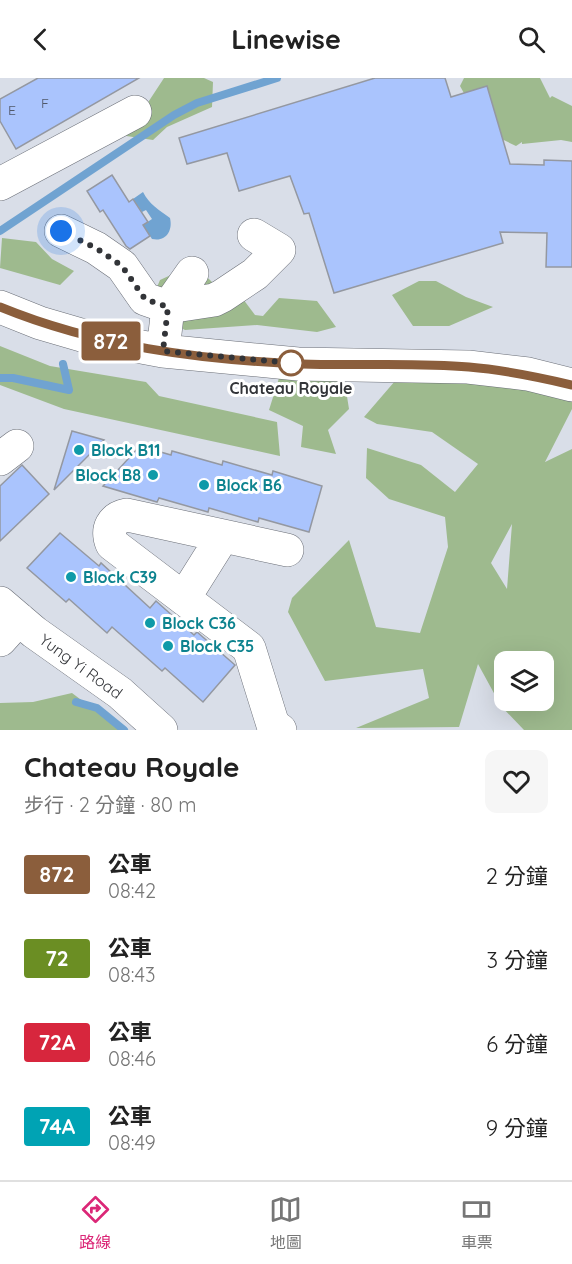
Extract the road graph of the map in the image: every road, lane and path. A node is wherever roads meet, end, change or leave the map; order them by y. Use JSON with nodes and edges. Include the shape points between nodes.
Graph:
{"nodes":[{"id":1,"x":135,"y":112,"type":"dead end"},
{"id":2,"x":0,"y":184,"type":"edge"},
{"id":3,"x":61,"y":231,"type":"dead end"},
{"id":4,"x":254,"y":236,"type":"dead end"},
{"id":5,"x":192,"y":273,"type":"dead end"},
{"id":6,"x":168,"y":307,"type":"junction"},
{"id":7,"x":0,"y":308,"type":"edge"},
{"id":8,"x":163,"y":351,"type":"junction"},
{"id":9,"x":572,"y":385,"type":"edge"},
{"id":10,"x":223,"y":536,"type":"junction"},
{"id":11,"x":287,"y":550,"type":"dead end"},
{"id":12,"x":183,"y":598,"type":"junction"},
{"id":13,"x":6,"y":620,"type":"edge"},
{"id":14,"x":273,"y":728,"type":"edge"},
{"id":15,"x":161,"y":730,"type":"edge"}],
"edges":[{"from":1,"to":2,"type":"main road"},
{"from":3,"to":6,"type":"main road","via":[[122,266],[145,299]]},
{"from":4,"to":6,"type":"main road","via":[[279,250],[255,274],[214,300]]},
{"from":5,"to":6,"type":"main road"},
{"from":6,"to":8,"type":"main road"},
{"from":7,"to":8,"type":"main road","via":[[88,337]]},
{"from":8,"to":9,"type":"main road","via":[[298,364],[468,367],[528,374]]},
{"from":10,"to":11,"type":"main road"},
{"from":10,"to":12,"type":"main road"},
{"from":10,"to":12,"type":"main road","via":[[127,515],[113,521],[109,528],[112,544]]},
{"from":12,"to":14,"type":"main road","via":[[249,648]]},
{"from":13,"to":15,"type":"main road","name":"Yung Yi Road","via":[[120,693]]}]}
